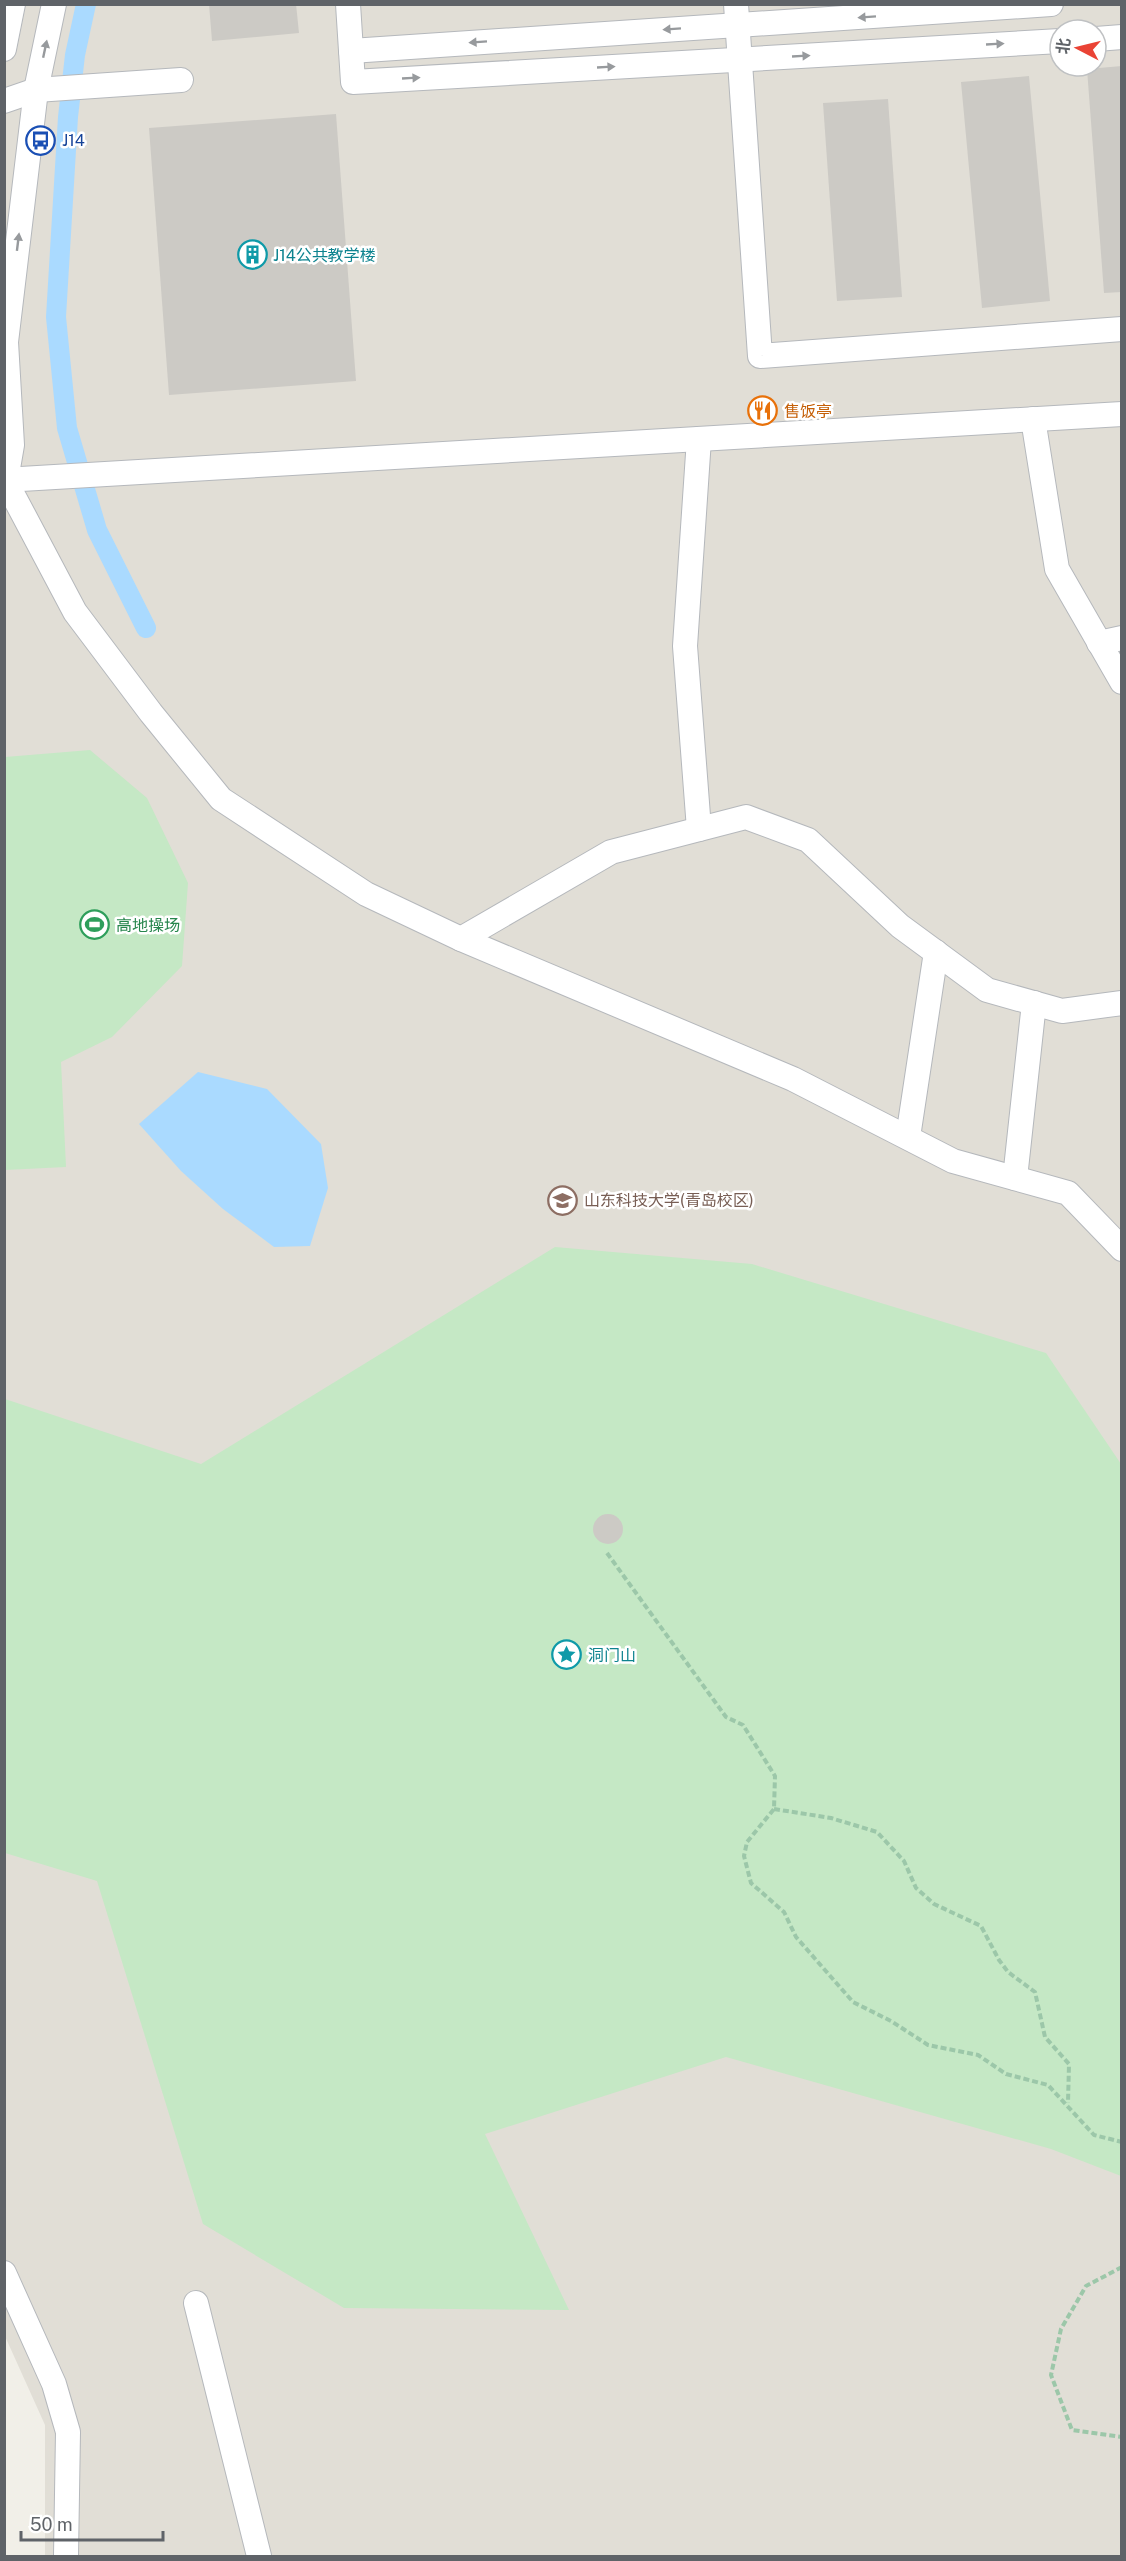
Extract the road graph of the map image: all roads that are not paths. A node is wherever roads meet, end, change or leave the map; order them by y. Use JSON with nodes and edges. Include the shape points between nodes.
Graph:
{"nodes":[{"id":1,"x":13,"y":4,"type":"edge"},
{"id":2,"x":54,"y":4,"type":"edge"},
{"id":3,"x":348,"y":4,"type":"edge"},
{"id":4,"x":1051,"y":4,"type":"edge"},
{"id":5,"x":737,"y":15,"type":"edge"},
{"id":6,"x":1048,"y":42,"type":"edge"},
{"id":7,"x":4,"y":49,"type":"edge"},
{"id":8,"x":351,"y":51,"type":"junction"},
{"id":9,"x":740,"y":59,"type":"junction"},
{"id":10,"x":181,"y":80,"type":"dead end"},
{"id":11,"x":36,"y":90,"type":"junction"},
{"id":12,"x":4,"y":101,"type":"edge"},
{"id":13,"x":1122,"y":329,"type":"edge"},
{"id":14,"x":5,"y":342,"type":"edge"},
{"id":15,"x":1122,"y":414,"type":"edge"},
{"id":16,"x":1033,"y":419,"type":"junction"},
{"id":17,"x":699,"y":439,"type":"junction"},
{"id":18,"x":5,"y":479,"type":"edge"},
{"id":19,"x":1110,"y":640,"type":"edge"},
{"id":20,"x":1122,"y":682,"type":"edge"},
{"id":21,"x":699,"y":829,"type":"junction"},
{"id":22,"x":461,"y":939,"type":"junction"},
{"id":23,"x":936,"y":952,"type":"junction"},
{"id":24,"x":1034,"y":1003,"type":"junction"},
{"id":25,"x":1122,"y":1003,"type":"edge"},
{"id":26,"x":908,"y":1137,"type":"junction"},
{"id":27,"x":1015,"y":1178,"type":"junction"},
{"id":28,"x":1122,"y":1249,"type":"edge"},
{"id":29,"x":4,"y":2273,"type":"edge"},
{"id":30,"x":196,"y":2303,"type":"dead end"},
{"id":31,"x":66,"y":2556,"type":"edge"},
{"id":32,"x":259,"y":2556,"type":"edge"}],
"edges":[{"from":1,"to":7,"type":"lane"},
{"from":11,"to":2,"type":"lane","one_way":true},
{"from":3,"to":8,"type":"lane"},
{"from":4,"to":5,"type":"lane","one_way":true},
{"from":5,"to":8,"type":"lane","one_way":true},
{"from":5,"to":9,"type":"lane"},
{"from":9,"to":6,"type":"lane","one_way":true},
{"from":8,"to":9,"type":"lane","one_way":true,"via":[[353,82]]},
{"from":9,"to":13,"type":"lane","via":[[760,356]]},
{"from":10,"to":11,"type":"lane"},
{"from":11,"to":12,"type":"lane"},
{"from":14,"to":11,"type":"lane","one_way":true},
{"from":14,"to":18,"type":"lane","via":[[12,445]]},
{"from":15,"to":16,"type":"lane"},
{"from":16,"to":17,"type":"lane"},
{"from":16,"to":19,"type":"lane","via":[[1057,569]]},
{"from":17,"to":18,"type":"lane"},
{"from":17,"to":21,"type":"lane","via":[[685,646]]},
{"from":18,"to":22,"type":"lane","via":[[75,612],[221,799],[366,894]]},
{"from":19,"to":20,"type":"lane"},
{"from":21,"to":22,"type":"lane","via":[[611,852]]},
{"from":21,"to":23,"type":"lane","via":[[746,817],[808,840],[900,926]]},
{"from":22,"to":26,"type":"lane","via":[[793,1078]]},
{"from":23,"to":24,"type":"lane","via":[[987,990]]},
{"from":23,"to":26,"type":"lane"},
{"from":24,"to":25,"type":"lane","via":[[1062,1011]]},
{"from":24,"to":27,"type":"lane"},
{"from":26,"to":27,"type":"lane","via":[[953,1161]]},
{"from":27,"to":28,"type":"lane","via":[[1068,1193]]},
{"from":29,"to":31,"type":"lane","via":[[54,2384],[68,2432]]},
{"from":30,"to":32,"type":"lane"}]}
